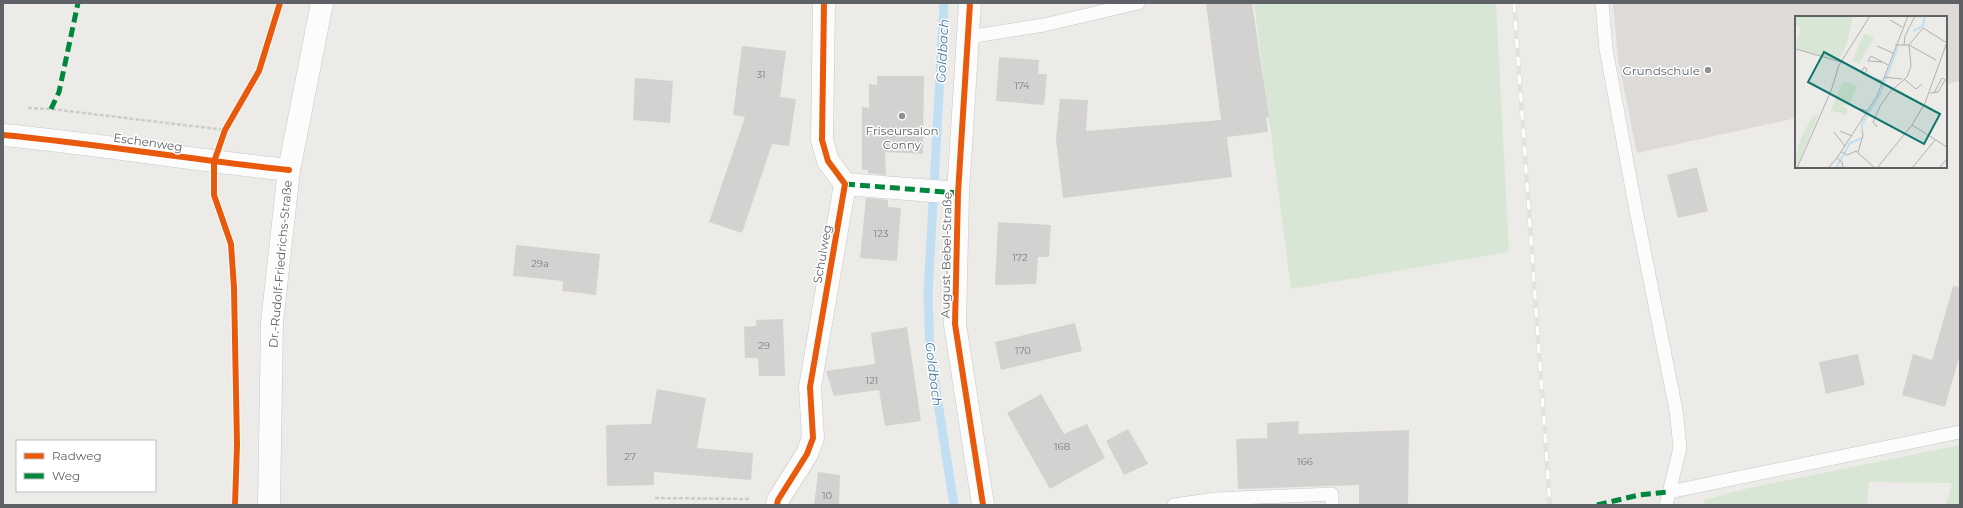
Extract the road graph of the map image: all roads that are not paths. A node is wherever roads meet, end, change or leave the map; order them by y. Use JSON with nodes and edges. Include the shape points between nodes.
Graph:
{"nodes":[{"id":1,"x":322,"y":3,"type":"edge"},
{"id":2,"x":824,"y":3,"type":"edge"},
{"id":3,"x":970,"y":3,"type":"edge"},
{"id":4,"x":1138,"y":3,"type":"edge"},
{"id":5,"x":1602,"y":3,"type":"edge"},
{"id":6,"x":968,"y":37,"type":"junction"},
{"id":7,"x":3,"y":135,"type":"edge"},
{"id":8,"x":289,"y":170,"type":"junction"},
{"id":9,"x":845,"y":184,"type":"junction"},
{"id":10,"x":958,"y":193,"type":"junction"},
{"id":11,"x":1960,"y":432,"type":"edge"},
{"id":12,"x":1669,"y":492,"type":"junction"},
{"id":13,"x":1273,"y":501,"type":"edge"},
{"id":14,"x":778,"y":502,"type":"edge"},
{"id":15,"x":269,"y":505,"type":"edge"},
{"id":16,"x":983,"y":505,"type":"edge"},
{"id":17,"x":1174,"y":505,"type":"edge"},
{"id":18,"x":1332,"y":505,"type":"edge"},
{"id":19,"x":1666,"y":505,"type":"edge"}],
"edges":[{"from":1,"to":8,"type":"street","name":"Dr.-Rudolf-Friedrichs-Straße"},
{"from":2,"to":9,"type":"street","via":[[822,140],[828,161]]},
{"from":3,"to":6,"type":"street","name":"August-Bebel-Straße"},
{"from":4,"to":6,"type":"lane","via":[[1044,25]]},
{"from":5,"to":12,"type":"lane","via":[[1609,64],[1676,410],[1680,448]]},
{"from":6,"to":10,"type":"street","name":"August-Bebel-Straße"},
{"from":7,"to":8,"type":"street","name":"Eschenweg"},
{"from":8,"to":15,"type":"street","name":"Dr.-Rudolf-Friedrichs-Straße","via":[[272,324]]},
{"from":9,"to":10,"type":"street"},
{"from":9,"to":14,"type":"street","name":"Schulweg","via":[[810,388],[813,438],[807,454]]},
{"from":10,"to":16,"type":"street","name":"August-Bebel-Straße","via":[[955,324]]},
{"from":11,"to":12,"type":"lane"},
{"from":12,"to":19,"type":"lane"},
{"from":13,"to":17,"type":"lane","via":[[1216,499]]},
{"from":13,"to":18,"type":"lane","via":[[1332,494]]}]}
